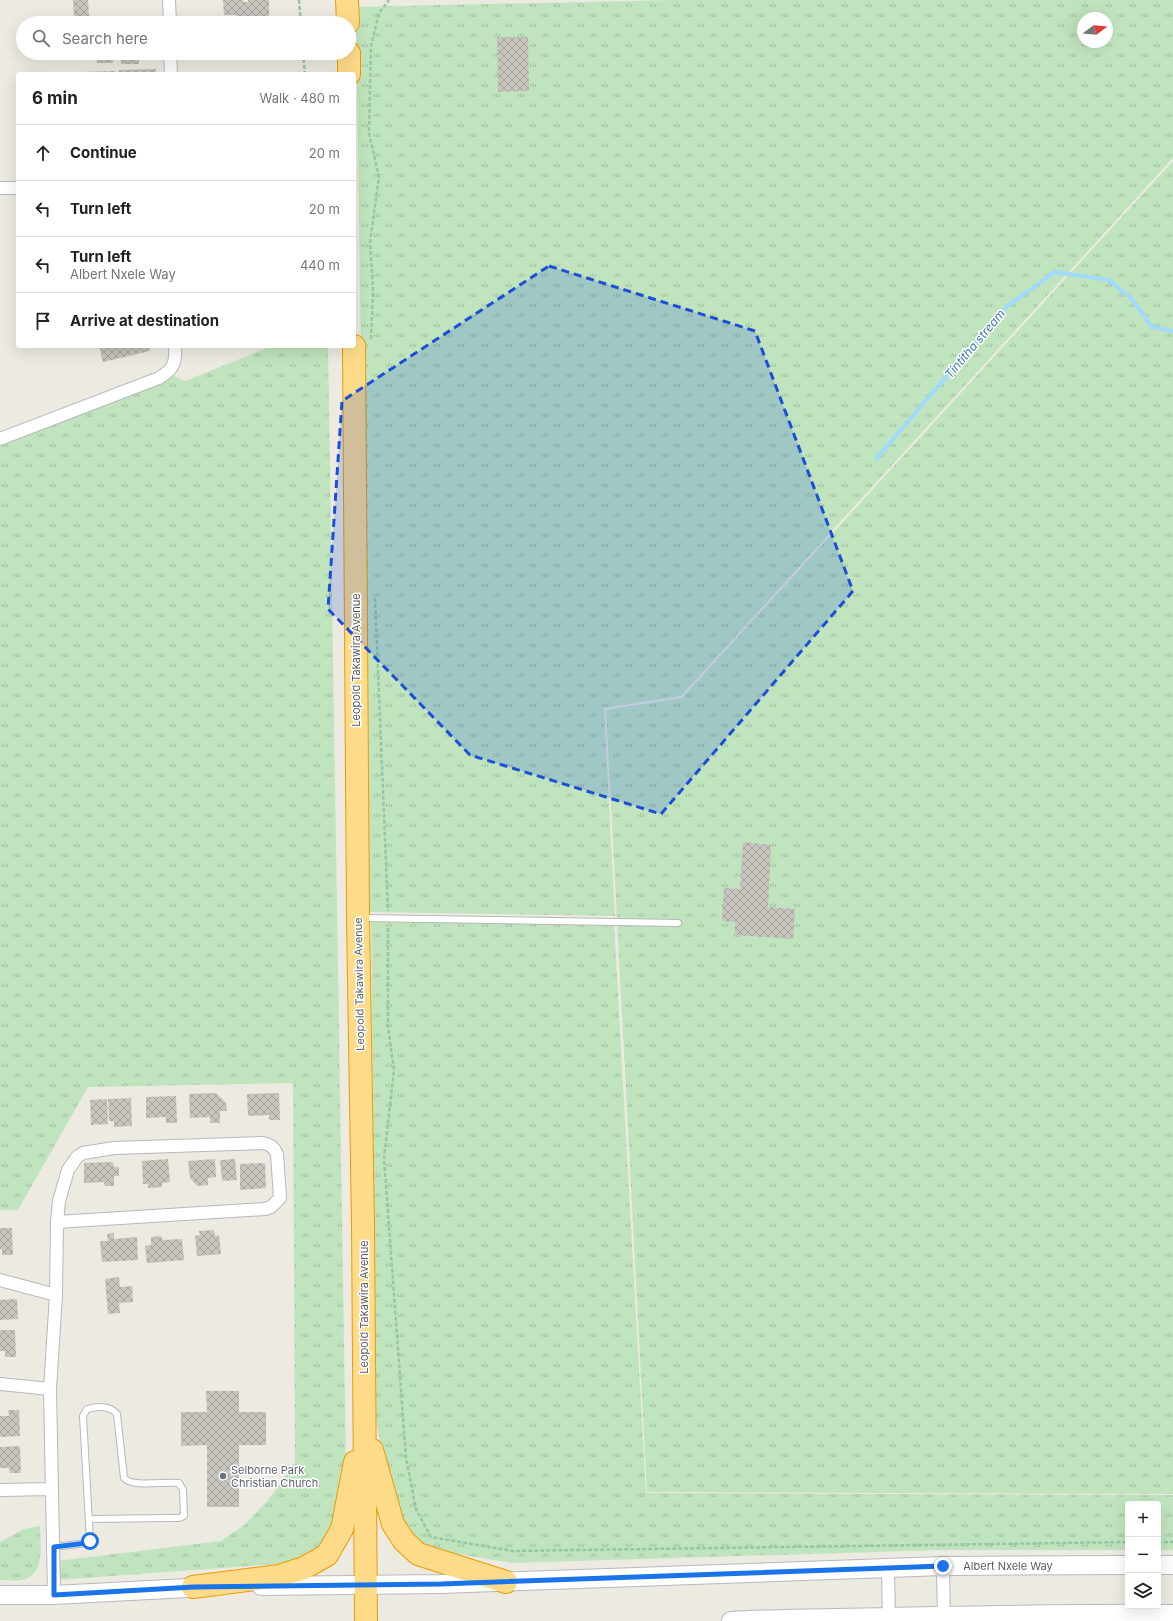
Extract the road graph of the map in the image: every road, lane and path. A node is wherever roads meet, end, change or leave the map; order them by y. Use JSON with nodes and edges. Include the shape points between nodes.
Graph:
{"nodes":[{"id":1,"x":169,"y":0,"type":"edge"},
{"id":2,"x":299,"y":0,"type":"edge"},
{"id":3,"x":347,"y":0,"type":"edge"},
{"id":4,"x":389,"y":0,"type":"edge"},
{"id":5,"x":170,"y":16,"type":"edge"},
{"id":6,"x":300,"y":16,"type":"edge"},
{"id":7,"x":348,"y":16,"type":"edge"},
{"id":8,"x":170,"y":60,"type":"edge"},
{"id":9,"x":304,"y":60,"type":"edge"},
{"id":10,"x":349,"y":60,"type":"edge"},
{"id":11,"x":171,"y":72,"type":"edge"},
{"id":12,"x":305,"y":72,"type":"edge"},
{"id":13,"x":349,"y":72,"type":"edge"},
{"id":14,"x":0,"y":188,"type":"edge"},
{"id":15,"x":16,"y":188,"type":"edge"},
{"id":16,"x":362,"y":346,"type":"edge"},
{"id":17,"x":175,"y":348,"type":"edge"},
{"id":18,"x":0,"y":440,"type":"edge"},
{"id":19,"x":375,"y":592,"type":"dead end"},
{"id":20,"x":388,"y":917,"type":"junction"},
{"id":21,"x":358,"y":918,"type":"junction"},
{"id":22,"x":678,"y":923,"type":"dead end"},
{"id":23,"x":57,"y":1222,"type":"junction"},
{"id":24,"x":0,"y":1280,"type":"edge"},
{"id":25,"x":56,"y":1295,"type":"junction"},
{"id":26,"x":0,"y":1384,"type":"edge"},
{"id":27,"x":50,"y":1388,"type":"junction"},
{"id":28,"x":364,"y":1422,"type":"junction"},
{"id":29,"x":52,"y":1489,"type":"junction"},
{"id":30,"x":0,"y":1490,"type":"edge"},
{"id":31,"x":90,"y":1519,"type":"junction"},
{"id":32,"x":1125,"y":1542,"type":"edge"},
{"id":33,"x":1161,"y":1542,"type":"edge"},
{"id":34,"x":1173,"y":1542,"type":"edge"},
{"id":35,"x":54,"y":1547,"type":"junction"},
{"id":36,"x":1125,"y":1565,"type":"edge"},
{"id":37,"x":1161,"y":1565,"type":"edge"},
{"id":38,"x":1173,"y":1565,"type":"edge"},
{"id":39,"x":943,"y":1566,"type":"junction"},
{"id":40,"x":888,"y":1568,"type":"junction"},
{"id":41,"x":506,"y":1582,"type":"junction"},
{"id":42,"x":366,"y":1585,"type":"junction"},
{"id":43,"x":194,"y":1587,"type":"junction"},
{"id":44,"x":0,"y":1595,"type":"edge"},
{"id":45,"x":54,"y":1595,"type":"junction"},
{"id":46,"x":1073,"y":1613,"type":"junction"},
{"id":47,"x":1173,"y":1614,"type":"edge"},
{"id":48,"x":944,"y":1618,"type":"edge"},
{"id":49,"x":889,"y":1619,"type":"edge"},
{"id":50,"x":789,"y":1620,"type":"edge"},
{"id":51,"x":366,"y":1621,"type":"edge"},
{"id":52,"x":731,"y":1621,"type":"edge"},
{"id":53,"x":1055,"y":1621,"type":"edge"}],
"edges":[{"from":1,"to":5,"type":"street"},
{"from":2,"to":6,"type":"path"},
{"from":3,"to":7,"type":"highway"},
{"from":4,"to":16,"type":"path","via":[[379,13],[371,46],[369,133],[379,176],[370,242],[372,290]]},
{"from":8,"to":11,"type":"street"},
{"from":9,"to":12,"type":"path"},
{"from":10,"to":13,"type":"highway"},
{"from":14,"to":15,"type":"street"},
{"from":16,"to":21,"type":"highway","name":"Leopold Takawira Avenue"},
{"from":17,"to":18,"type":"street","via":[[176,361],[167,373],[159,378]]},
{"from":19,"to":20,"type":"path"},
{"from":20,"to":21,"type":"lane"},
{"from":20,"to":22,"type":"lane"},
{"from":20,"to":32,"type":"path","via":[[388,1027],[394,1070],[384,1158],[406,1458],[416,1509],[431,1537],[512,1551]]},
{"from":21,"to":28,"type":"highway","name":"Leopold Takawira Avenue"},
{"from":23,"to":23,"type":"street","via":[[265,1209],[280,1198],[277,1154],[269,1144],[262,1143],[114,1148],[87,1152],[77,1157],[68,1170],[59,1201]]},
{"from":23,"to":25,"type":"street"},
{"from":24,"to":25,"type":"street"},
{"from":25,"to":27,"type":"street"},
{"from":26,"to":27,"type":"street"},
{"from":27,"to":29,"type":"street"},
{"from":28,"to":41,"type":"highway","via":[[392,1524],[404,1541],[418,1554]]},
{"from":28,"to":42,"type":"highway","name":"Leopold Takawira Avenue"},
{"from":28,"to":43,"type":"highway","via":[[342,1530],[326,1555],[304,1568],[279,1576]]},
{"from":29,"to":30,"type":"street"},
{"from":29,"to":35,"type":"street"},
{"from":31,"to":31,"type":"lane","via":[[184,1516],[183,1490],[179,1483],[134,1483],[124,1478],[117,1414],[107,1407],[87,1409],[83,1416]]},
{"from":31,"to":35,"type":"lane","via":[[89,1542]]},
{"from":33,"to":34,"type":"path"},
{"from":35,"to":45,"type":"street"},
{"from":36,"to":39,"type":"main road","name":"Albert Nxele Way"},
{"from":37,"to":38,"type":"main road"},
{"from":39,"to":40,"type":"main road","name":"Albert Nxele Way"},
{"from":39,"to":48,"type":"street"},
{"from":40,"to":41,"type":"main road","name":"Albert Nxele Way"},
{"from":40,"to":49,"type":"street"},
{"from":41,"to":42,"type":"main road","name":"Albert Nxele Way"},
{"from":42,"to":43,"type":"main road","name":"Albert Nxele Way"},
{"from":42,"to":51,"type":"highway","name":"Leopold Takawira Avenue"},
{"from":43,"to":45,"type":"main road","name":"Albert Nxele Way"},
{"from":44,"to":45,"type":"main road","name":"Albert Nxele Way"},
{"from":46,"to":47,"type":"main road"},
{"from":46,"to":48,"type":"main road"},
{"from":46,"to":53,"type":"main road"},
{"from":48,"to":49,"type":"main road"},
{"from":49,"to":50,"type":"main road"},
{"from":50,"to":52,"type":"main road"}]}
